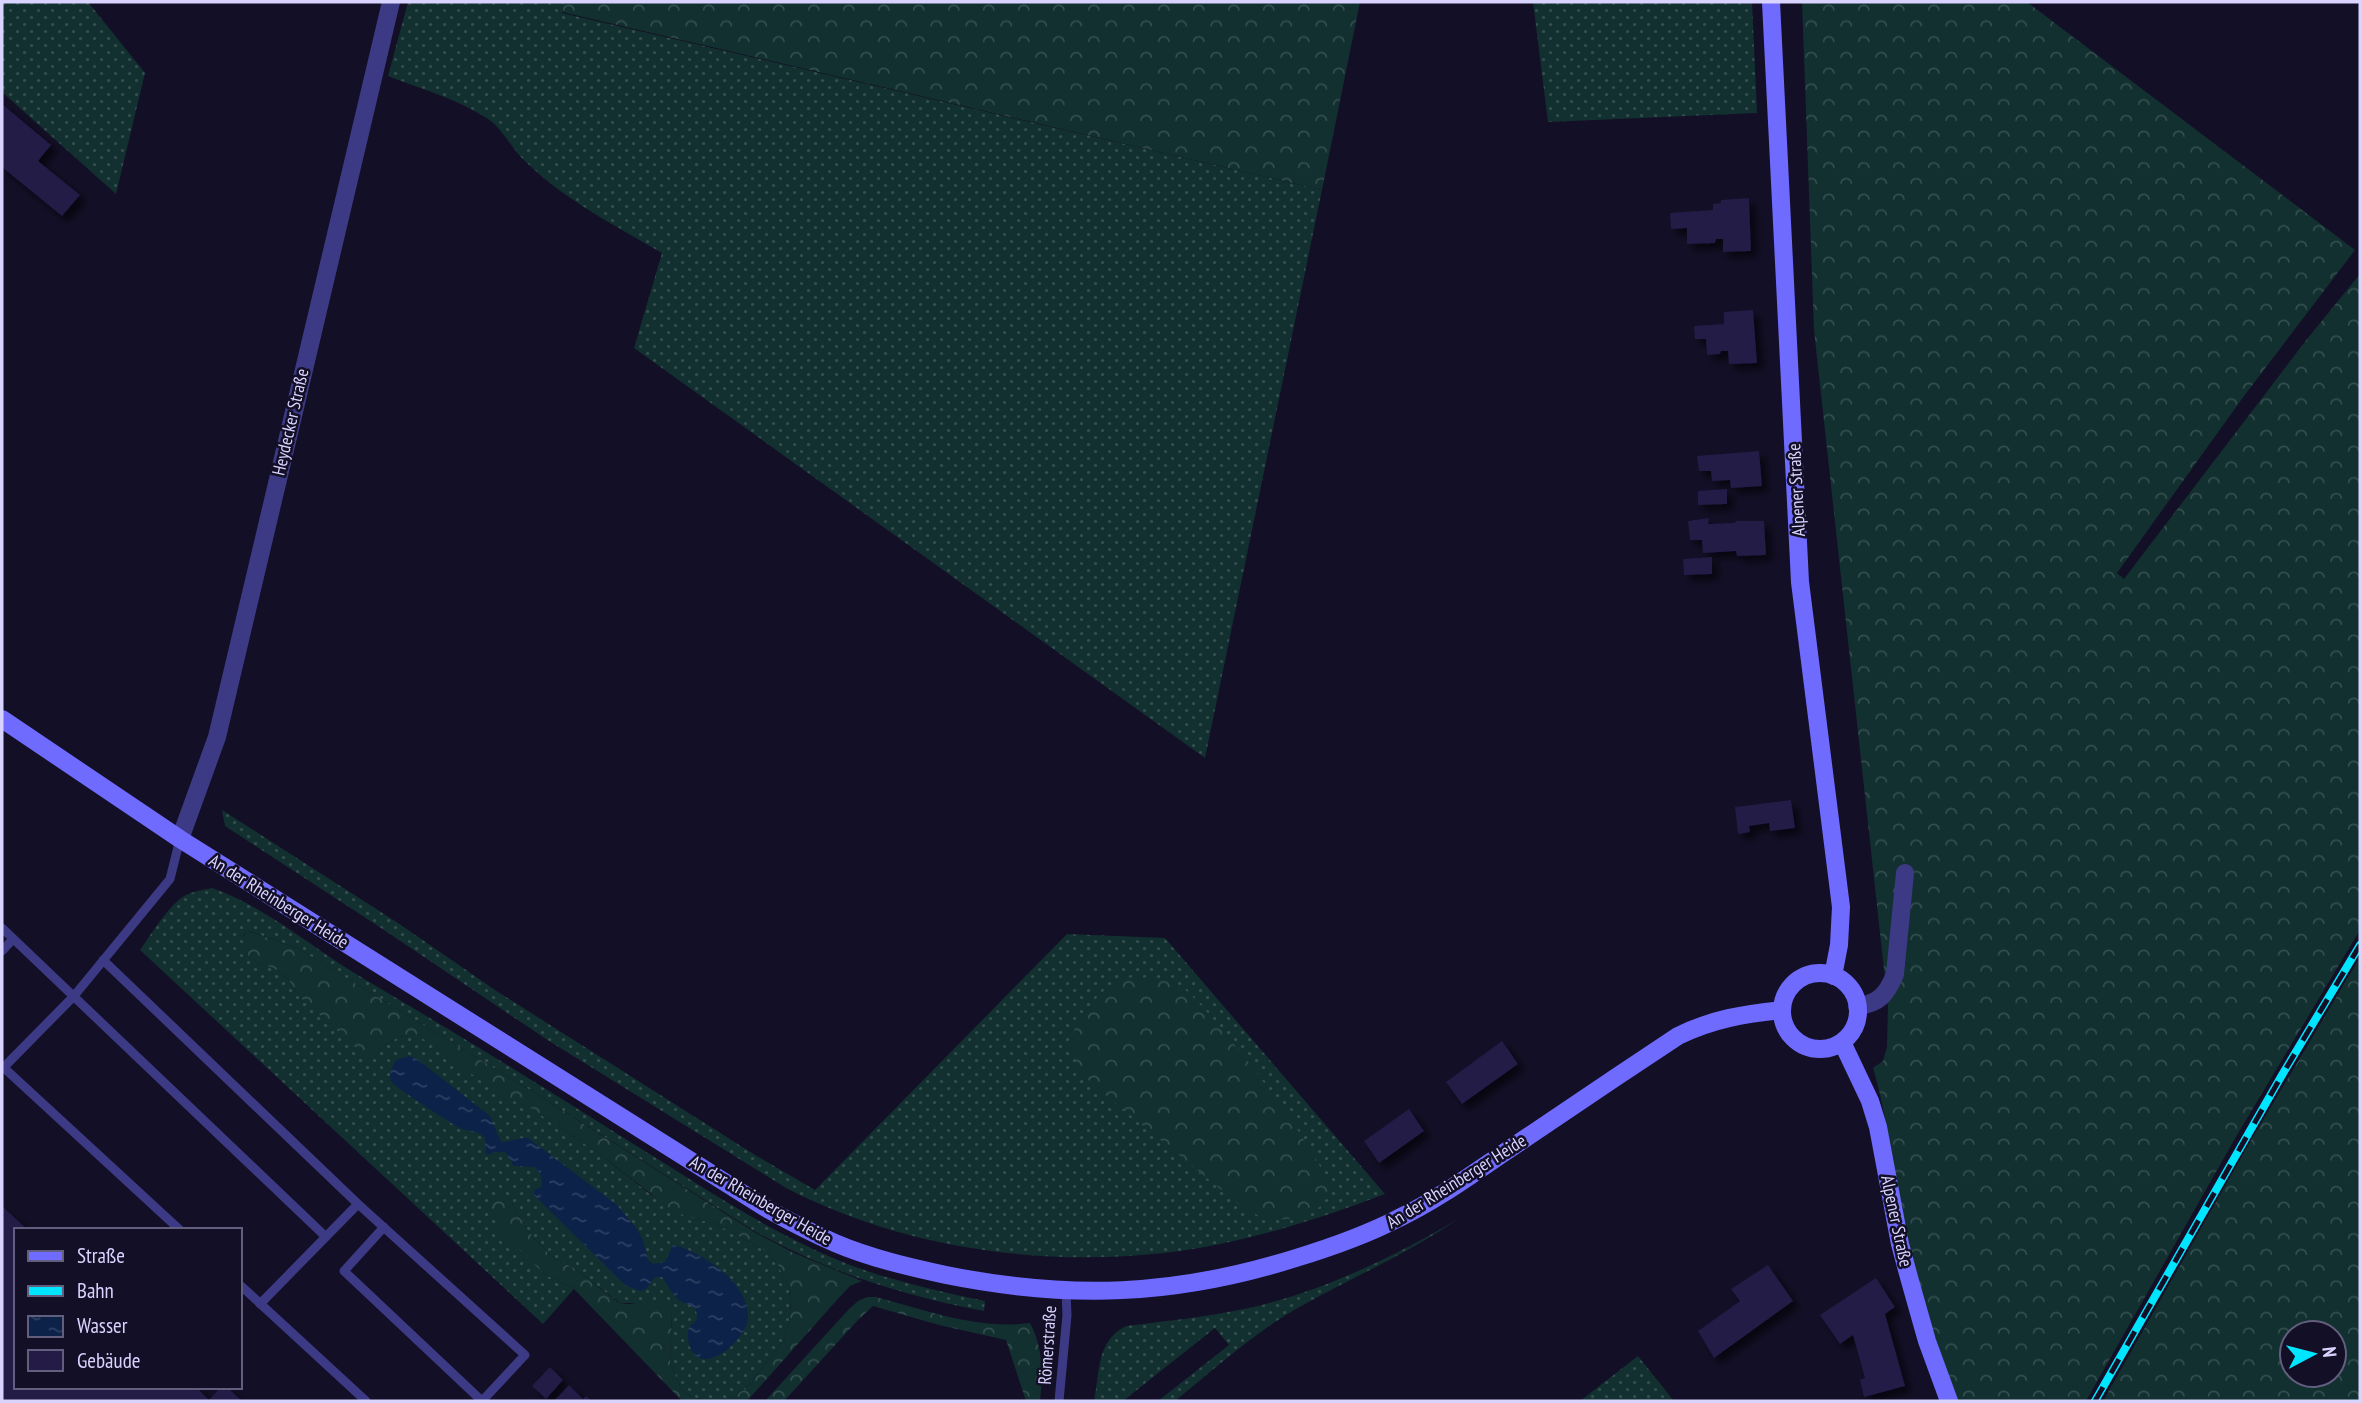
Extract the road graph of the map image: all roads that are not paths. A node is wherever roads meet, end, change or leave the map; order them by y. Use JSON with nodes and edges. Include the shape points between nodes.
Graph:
{"nodes":[{"id":1,"x":391,"y":2,"type":"edge"},
{"id":2,"x":1771,"y":2,"type":"edge"},
{"id":3,"x":2,"y":719,"type":"edge"},
{"id":4,"x":180,"y":839,"type":"junction"},
{"id":5,"x":1905,"y":873,"type":"dead end"},
{"id":6,"x":2,"y":928,"type":"edge"},
{"id":7,"x":13,"y":939,"type":"junction"},
{"id":8,"x":2,"y":951,"type":"edge"},
{"id":9,"x":103,"y":960,"type":"junction"},
{"id":10,"x":1833,"y":976,"type":"junction"},
{"id":11,"x":74,"y":996,"type":"junction"},
{"id":12,"x":1857,"y":1006,"type":"junction"},
{"id":13,"x":1782,"y":1010,"type":"junction"},
{"id":14,"x":1842,"y":1042,"type":"junction"},
{"id":15,"x":3,"y":1067,"type":"edge"},
{"id":16,"x":358,"y":1204,"type":"junction"},
{"id":17,"x":384,"y":1227,"type":"junction"},
{"id":18,"x":178,"y":1228,"type":"edge"},
{"id":19,"x":326,"y":1237,"type":"junction"},
{"id":20,"x":242,"y":1287,"type":"edge"},
{"id":21,"x":1066,"y":1292,"type":"junction"},
{"id":22,"x":260,"y":1304,"type":"junction"},
{"id":23,"x":366,"y":1401,"type":"edge"},
{"id":24,"x":482,"y":1401,"type":"edge"},
{"id":25,"x":1059,"y":1401,"type":"edge"},
{"id":26,"x":1949,"y":1401,"type":"edge"}],
"edges":[{"from":1,"to":4,"type":"street","name":"Heydecker Straße","via":[[217,737]]},
{"from":2,"to":10,"type":"street","name":"Alpener Straße","via":[[1800,582],[1841,907]]},
{"from":3,"to":4,"type":"street","name":"An der Rheinberger Heide"},
{"from":4,"to":9,"type":"lane","via":[[170,880]]},
{"from":4,"to":21,"type":"street","name":"An der Rheinberger Heide","via":[[789,1221],[836,1244],[892,1262],[973,1280]]},
{"from":5,"to":12,"type":"street","via":[[1895,974],[1881,999]]},
{"from":6,"to":7,"type":"lane"},
{"from":7,"to":8,"type":"lane"},
{"from":7,"to":11,"type":"lane"},
{"from":9,"to":11,"type":"lane"},
{"from":9,"to":16,"type":"lane"},
{"from":10,"to":12,"type":"street","via":[[1849,988]]},
{"from":10,"to":13,"type":"street","via":[[1809,975],[1798,980],[1789,989]]},
{"from":11,"to":15,"type":"lane"},
{"from":11,"to":19,"type":"lane"},
{"from":12,"to":14,"type":"street","via":[[1854,1026]]},
{"from":13,"to":14,"type":"street","via":[[1789,1034],[1798,1042],[1820,1049]]},
{"from":13,"to":21,"type":"street","name":"An der Rheinberger Heide","via":[[1712,1021],[1678,1036],[1431,1201],[1343,1243],[1213,1280],[1142,1290]]},
{"from":14,"to":26,"type":"street","name":"Alpener Straße","via":[[1878,1128],[1903,1257]]},
{"from":15,"to":18,"type":"lane"},
{"from":16,"to":17,"type":"lane"},
{"from":16,"to":19,"type":"lane"},
{"from":17,"to":24,"type":"lane","via":[[344,1271]]},
{"from":17,"to":24,"type":"lane","via":[[525,1355]]},
{"from":19,"to":22,"type":"lane"},
{"from":20,"to":22,"type":"lane"},
{"from":21,"to":25,"type":"lane","name":"Römerstraße"},
{"from":22,"to":23,"type":"lane"}]}
